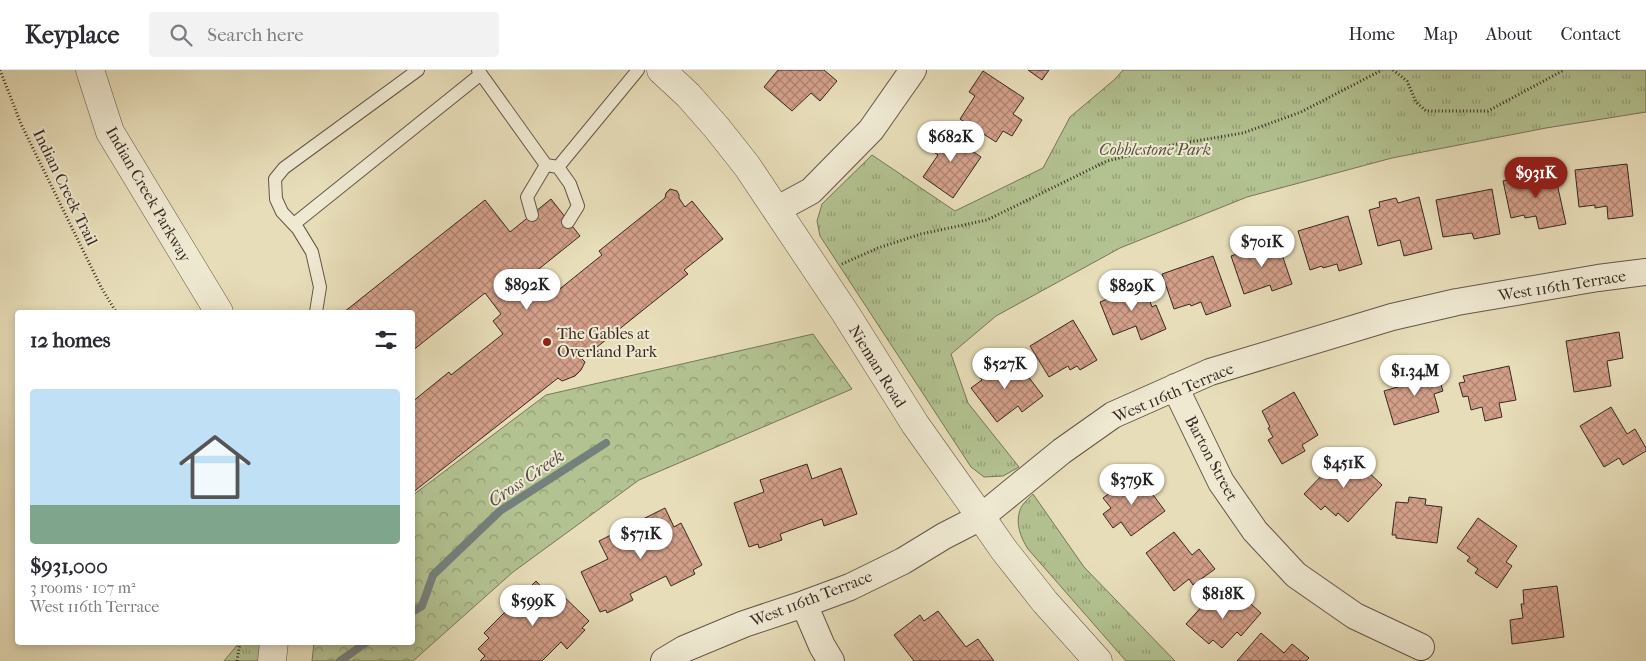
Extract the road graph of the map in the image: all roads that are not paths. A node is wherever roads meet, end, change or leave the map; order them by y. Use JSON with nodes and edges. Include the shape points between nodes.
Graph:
{"nodes":[{"id":1,"x":90,"y":70,"type":"edge"},
{"id":2,"x":418,"y":70,"type":"edge"},
{"id":3,"x":638,"y":70,"type":"edge"},
{"id":4,"x":660,"y":70,"type":"edge"},
{"id":5,"x":913,"y":70,"type":"edge"},
{"id":6,"x":480,"y":72,"type":"edge"},
{"id":7,"x":552,"y":166,"type":"junction"},
{"id":8,"x":776,"y":210,"type":"junction"},
{"id":9,"x":532,"y":215,"type":"dead end"},
{"id":10,"x":568,"y":222,"type":"dead end"},
{"id":11,"x":294,"y":224,"type":"junction"},
{"id":12,"x":1646,"y":272,"type":"edge"},
{"id":13,"x":217,"y":310,"type":"edge"},
{"id":14,"x":316,"y":310,"type":"edge"},
{"id":15,"x":1175,"y":387,"type":"junction"},
{"id":16,"x":981,"y":517,"type":"junction"},
{"id":17,"x":804,"y":604,"type":"junction"},
{"id":18,"x":274,"y":645,"type":"edge"},
{"id":19,"x":1421,"y":647,"type":"dead end"},
{"id":20,"x":272,"y":661,"type":"edge"},
{"id":21,"x":664,"y":661,"type":"edge"},
{"id":22,"x":831,"y":661,"type":"edge"},
{"id":23,"x":1098,"y":661,"type":"edge"}],
"edges":[{"from":1,"to":13,"type":"street","name":"Indian Creek Parkway","via":[[110,132]]},
{"from":2,"to":11,"type":"lane","via":[[284,168],[275,179],[276,199],[282,212]]},
{"from":3,"to":7,"type":"lane"},
{"from":4,"to":8,"type":"street","name":"Nieman Road","via":[[717,128]]},
{"from":5,"to":8,"type":"street","via":[[871,130],[811,191]]},
{"from":6,"to":7,"type":"lane"},
{"from":6,"to":11,"type":"lane"},
{"from":7,"to":9,"type":"lane","via":[[527,197]]},
{"from":7,"to":10,"type":"lane","via":[[570,184],[578,206]]},
{"from":8,"to":16,"type":"street","name":"Nieman Road","via":[[915,424]]},
{"from":11,"to":14,"type":"lane","via":[[312,252],[320,288]]},
{"from":12,"to":15,"type":"street","name":"West 116th Terrace","via":[[1457,302],[1392,317],[1210,372]]},
{"from":15,"to":16,"type":"street","name":"West 116th Terrace","via":[[1113,415],[1062,451]]},
{"from":15,"to":19,"type":"street","name":"Barton Street","via":[[1221,482],[1255,531],[1296,575],[1356,616]]},
{"from":16,"to":17,"type":"street","name":"West 116th Terrace","via":[[903,561],[850,587]]},
{"from":16,"to":23,"type":"street","name":"Nieman Road","via":[[1045,602]]},
{"from":17,"to":21,"type":"street","name":"West 116th Terrace","via":[[744,624]]},
{"from":17,"to":22,"type":"street"},
{"from":18,"to":20,"type":"street"}]}
